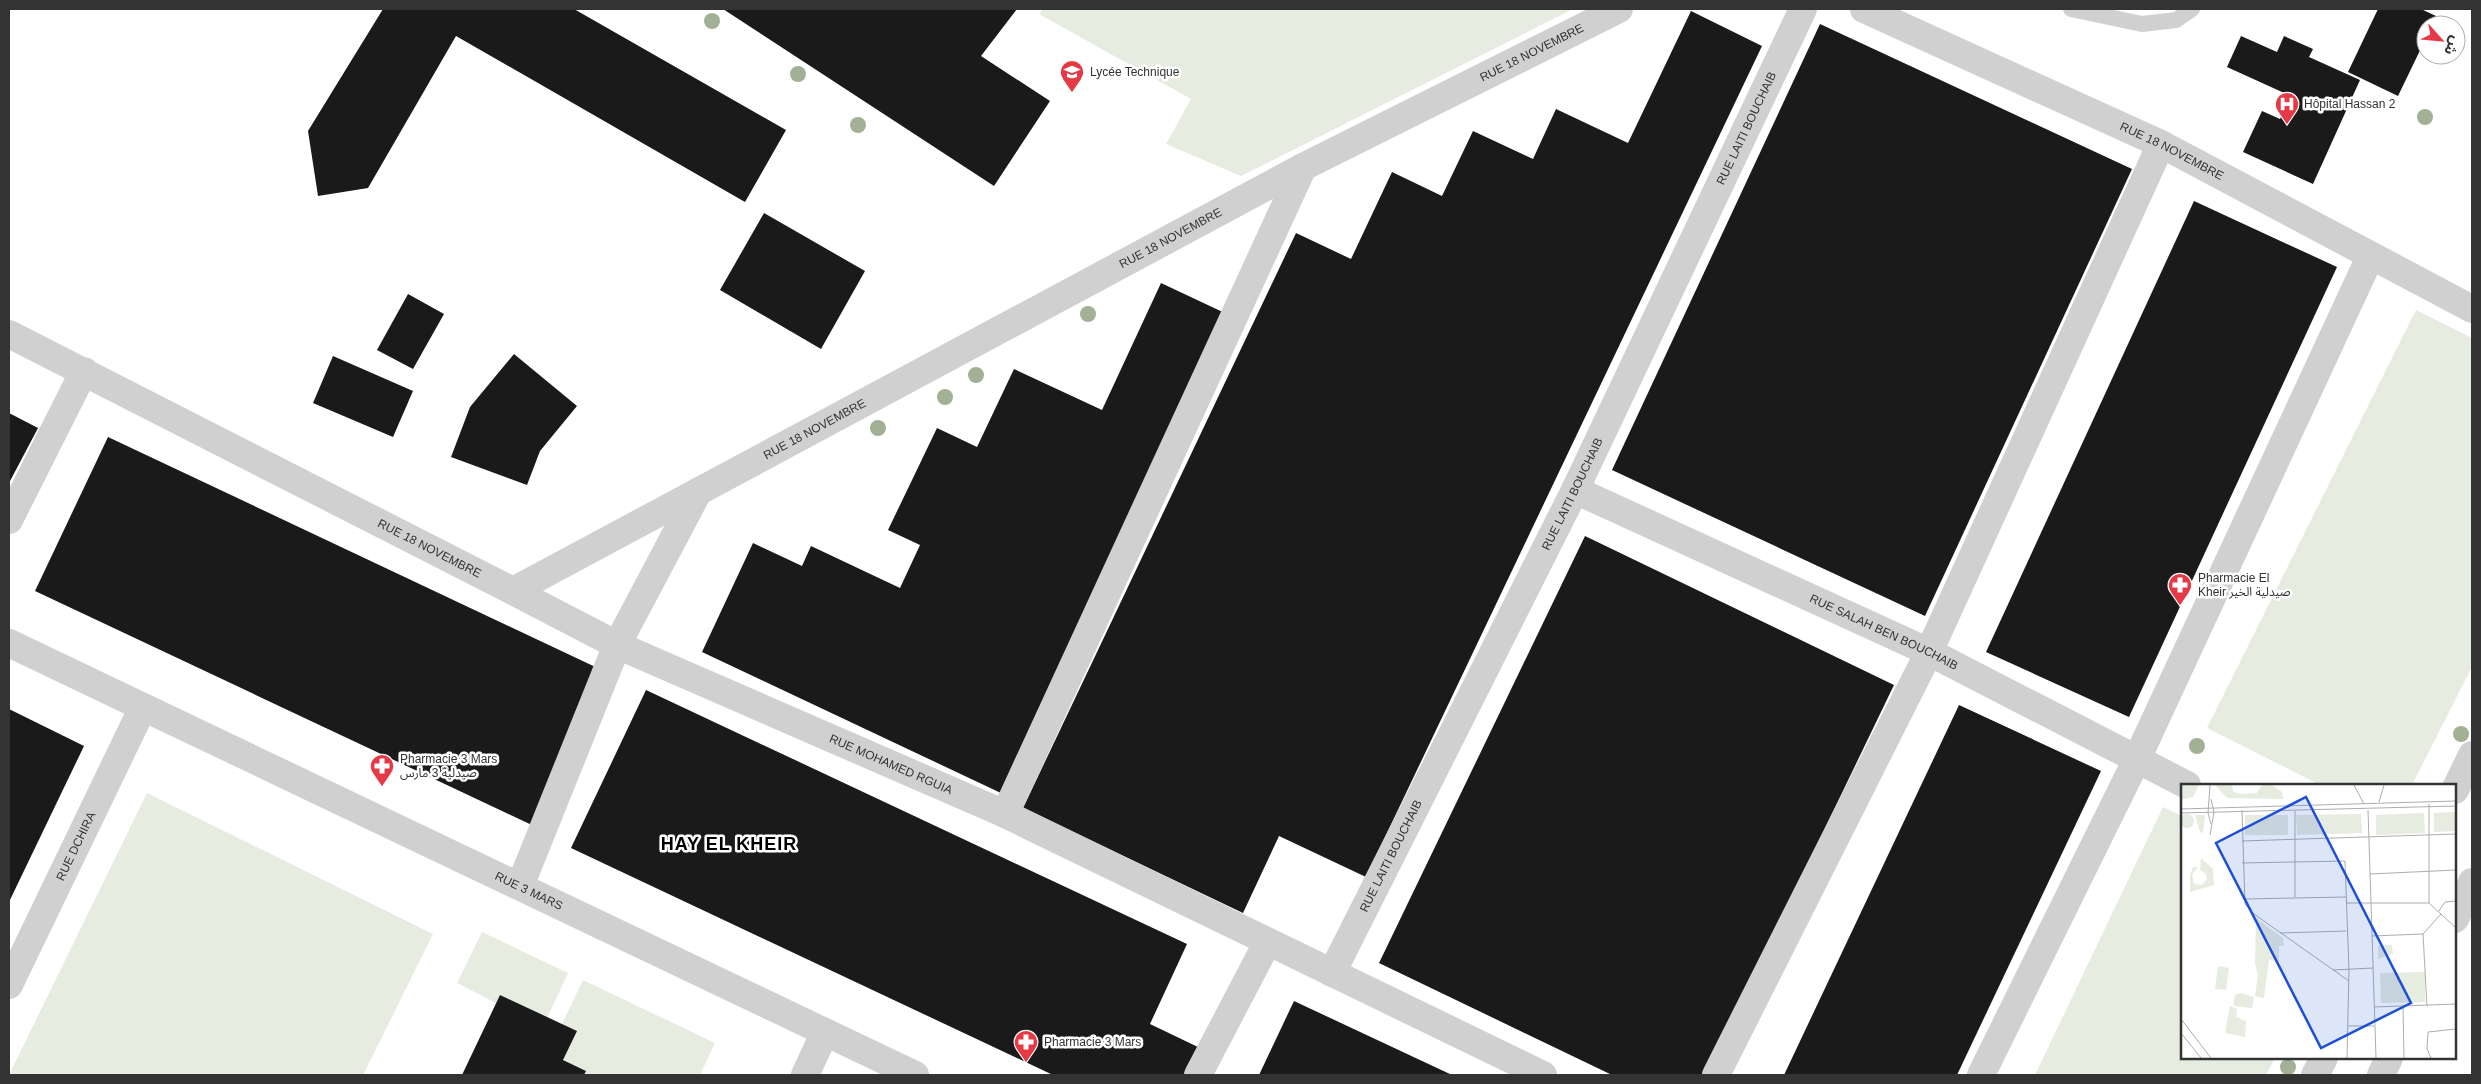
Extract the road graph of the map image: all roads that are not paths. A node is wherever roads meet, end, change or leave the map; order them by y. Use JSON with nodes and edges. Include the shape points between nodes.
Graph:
{"nodes":[{"id":1,"x":1619,"y":9,"type":"edge"},
{"id":2,"x":1803,"y":9,"type":"edge"},
{"id":3,"x":1864,"y":9,"type":"edge"},
{"id":4,"x":2071,"y":9,"type":"edge"},
{"id":5,"x":2192,"y":9,"type":"edge"},
{"id":6,"x":2161,"y":144,"type":"junction"},
{"id":7,"x":1303,"y":167,"type":"junction"},
{"id":8,"x":2370,"y":257,"type":"junction"},
{"id":9,"x":2472,"y":309,"type":"edge"},
{"id":10,"x":9,"y":334,"type":"edge"},
{"id":11,"x":84,"y":371,"type":"junction"},
{"id":12,"x":1575,"y":490,"type":"junction"},
{"id":13,"x":698,"y":492,"type":"junction"},
{"id":14,"x":9,"y":520,"type":"edge"},
{"id":15,"x":513,"y":591,"type":"junction"},
{"id":16,"x":9,"y":643,"type":"edge"},
{"id":17,"x":617,"y":645,"type":"junction"},
{"id":18,"x":1929,"y":652,"type":"junction"},
{"id":19,"x":143,"y":707,"type":"junction"},
{"id":20,"x":2472,"y":755,"type":"edge"},
{"id":21,"x":2137,"y":759,"type":"junction"},
{"id":22,"x":2185,"y":784,"type":"edge"},
{"id":23,"x":2456,"y":788,"type":"edge"},
{"id":24,"x":1005,"y":814,"type":"junction"},
{"id":25,"x":2472,"y":882,"type":"edge"},
{"id":26,"x":520,"y":886,"type":"junction"},
{"id":27,"x":2456,"y":917,"type":"edge"},
{"id":28,"x":1267,"y":943,"type":"junction"},
{"id":29,"x":1332,"y":973,"type":"junction"},
{"id":30,"x":9,"y":985,"type":"edge"},
{"id":31,"x":825,"y":1032,"type":"junction"},
{"id":32,"x":2323,"y":1059,"type":"edge"},
{"id":33,"x":2389,"y":1059,"type":"edge"},
{"id":34,"x":805,"y":1075,"type":"edge"},
{"id":35,"x":915,"y":1075,"type":"edge"},
{"id":36,"x":1198,"y":1075,"type":"edge"},
{"id":37,"x":1543,"y":1075,"type":"edge"},
{"id":38,"x":1716,"y":1075,"type":"edge"},
{"id":39,"x":1981,"y":1075,"type":"edge"},
{"id":40,"x":2315,"y":1075,"type":"edge"},
{"id":41,"x":2381,"y":1075,"type":"edge"}],
"edges":[{"from":1,"to":7,"type":"street","name":"RUE 18 NOVEMBRE"},
{"from":2,"to":12,"type":"street","name":"RUE LAITI BOUCHAIB"},
{"from":3,"to":6,"type":"street","name":"RUE 18 NOVEMBRE"},
{"from":4,"to":5,"type":"lane","via":[[2142,24],[2176,20]]},
{"from":6,"to":8,"type":"street","name":"RUE 18 NOVEMBRE"},
{"from":6,"to":18,"type":"street"},
{"from":7,"to":13,"type":"street","name":"RUE 18 NOVEMBRE"},
{"from":7,"to":24,"type":"street"},
{"from":8,"to":9,"type":"street","name":"RUE 18 NOVEMBRE"},
{"from":8,"to":21,"type":"street"},
{"from":10,"to":11,"type":"street","name":"RUE 18 NOVEMBRE"},
{"from":11,"to":14,"type":"street"},
{"from":11,"to":15,"type":"street","name":"RUE 18 NOVEMBRE"},
{"from":12,"to":18,"type":"street","name":"RUE SALAH BEN BOUCHAIB"},
{"from":12,"to":29,"type":"street","name":"RUE LAITI BOUCHAIB"},
{"from":13,"to":15,"type":"street","name":"RUE 18 NOVEMBRE"},
{"from":13,"to":17,"type":"street"},
{"from":15,"to":17,"type":"street","name":"RUE MOHAMED RGUIA"},
{"from":16,"to":19,"type":"street","name":"RUE 3 MARS"},
{"from":17,"to":24,"type":"street","name":"RUE MOHAMED RGUIA"},
{"from":17,"to":26,"type":"street"},
{"from":18,"to":21,"type":"street","name":"RUE SALAH BEN BOUCHAIB"},
{"from":18,"to":38,"type":"street"},
{"from":19,"to":26,"type":"street","name":"RUE 3 MARS"},
{"from":19,"to":30,"type":"street","name":"RUE DCHIRA"},
{"from":20,"to":23,"type":"street"},
{"from":21,"to":22,"type":"street","name":"RUE SALAH BEN BOUCHAIB"},
{"from":21,"to":39,"type":"street"},
{"from":24,"to":28,"type":"street","name":"RUE MOHAMED RGUIA"},
{"from":25,"to":27,"type":"street"},
{"from":26,"to":31,"type":"street","name":"RUE 3 MARS"},
{"from":28,"to":29,"type":"street","name":"RUE MOHAMED RGUIA"},
{"from":28,"to":36,"type":"street"},
{"from":29,"to":37,"type":"street","name":"RUE MOHAMED RGUIA"},
{"from":31,"to":34,"type":"street"},
{"from":31,"to":35,"type":"street","name":"RUE 3 MARS"},
{"from":32,"to":40,"type":"street"},
{"from":33,"to":41,"type":"street"}]}
